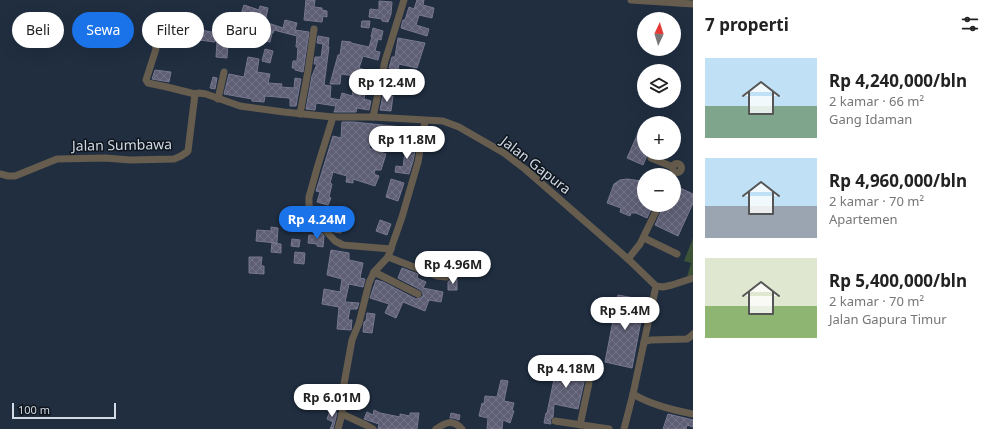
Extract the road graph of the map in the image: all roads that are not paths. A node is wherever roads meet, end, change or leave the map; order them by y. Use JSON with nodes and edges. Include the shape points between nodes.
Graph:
{"nodes":[{"id":1,"x":404,"y":0,"type":"edge"},
{"id":2,"x":631,"y":0,"type":"edge"},
{"id":3,"x":693,"y":4,"type":"edge"},
{"id":4,"x":314,"y":29,"type":"dead end"},
{"id":5,"x":156,"y":48,"type":"edge"},
{"id":6,"x":224,"y":72,"type":"dead end"},
{"id":7,"x":195,"y":94,"type":"junction"},
{"id":8,"x":218,"y":99,"type":"junction"},
{"id":9,"x":300,"y":114,"type":"junction"},
{"id":10,"x":334,"y":117,"type":"junction"},
{"id":11,"x":373,"y":118,"type":"junction"},
{"id":12,"x":425,"y":121,"type":"junction"},
{"id":13,"x":654,"y":160,"type":"edge"},
{"id":14,"x":668,"y":168,"type":"edge"},
{"id":15,"x":0,"y":174,"type":"edge"},
{"id":16,"x":656,"y":212,"type":"edge"},
{"id":17,"x":644,"y":238,"type":"junction"},
{"id":18,"x":391,"y":249,"type":"junction"},
{"id":19,"x":677,"y":254,"type":"dead end"},
{"id":20,"x":388,"y":257,"type":"junction"},
{"id":21,"x":628,"y":259,"type":"junction"},
{"id":22,"x":374,"y":272,"type":"junction"},
{"id":23,"x":446,"y":277,"type":"dead end"},
{"id":24,"x":693,"y":278,"type":"edge"},
{"id":25,"x":656,"y":286,"type":"junction"},
{"id":26,"x":418,"y":294,"type":"dead end"},
{"id":27,"x":693,"y":334,"type":"edge"},
{"id":28,"x":644,"y":342,"type":"junction"},
{"id":29,"x":590,"y":383,"type":"dead end"},
{"id":30,"x":633,"y":394,"type":"junction"},
{"id":31,"x":342,"y":414,"type":"junction"},
{"id":32,"x":693,"y":414,"type":"edge"},
{"id":33,"x":555,"y":421,"type":"dead end"},
{"id":34,"x":580,"y":425,"type":"junction"},
{"id":35,"x":338,"y":429,"type":"edge"},
{"id":36,"x":373,"y":429,"type":"edge"},
{"id":37,"x":436,"y":429,"type":"edge"},
{"id":38,"x":462,"y":429,"type":"edge"},
{"id":39,"x":609,"y":429,"type":"edge"},
{"id":40,"x":624,"y":429,"type":"edge"}],
"edges":[{"from":1,"to":11,"type":"street","via":[[385,61]]},
{"from":2,"to":3,"type":"street"},
{"from":4,"to":9,"type":"street"},
{"from":5,"to":7,"type":"street","name":"Jalan Gapura","via":[[146,80],[148,84]]},
{"from":6,"to":8,"type":"street"},
{"from":7,"to":8,"type":"street","name":"Jalan Gapura","via":[[206,94]]},
{"from":7,"to":15,"type":"street","name":"Jalan Sumbawa","via":[[188,151],[182,156],[174,159],[58,159],[15,176]]},
{"from":8,"to":9,"type":"street","name":"Jalan Gapura","via":[[240,106]]},
{"from":9,"to":10,"type":"street","name":"Jalan Gapura"},
{"from":10,"to":11,"type":"street","name":"Jalan Gapura"},
{"from":10,"to":18,"type":"street","via":[[318,165],[309,206],[327,232],[343,246]]},
{"from":11,"to":12,"type":"street","name":"Jalan Gapura"},
{"from":12,"to":18,"type":"street","via":[[413,181]]},
{"from":12,"to":21,"type":"street","name":"Jalan Gapura","via":[[443,121],[458,127],[504,153]]},
{"from":13,"to":14,"type":"street"},
{"from":16,"to":17,"type":"street"},
{"from":17,"to":19,"type":"street"},
{"from":17,"to":21,"type":"street"},
{"from":18,"to":20,"type":"street"},
{"from":20,"to":22,"type":"street"},
{"from":20,"to":23,"type":"street"},
{"from":21,"to":25,"type":"street","name":"Jalan Gapura"},
{"from":22,"to":26,"type":"street"},
{"from":22,"to":31,"type":"street","via":[[368,282],[352,340],[344,384]]},
{"from":24,"to":25,"type":"street","via":[[663,287]]},
{"from":25,"to":28,"type":"street"},
{"from":27,"to":28,"type":"street","via":[[687,339]]},
{"from":28,"to":30,"type":"street"},
{"from":29,"to":34,"type":"street"},
{"from":30,"to":32,"type":"street","via":[[650,403]]},
{"from":30,"to":40,"type":"street"},
{"from":31,"to":35,"type":"street"},
{"from":31,"to":36,"type":"street"},
{"from":33,"to":34,"type":"street"},
{"from":34,"to":39,"type":"street"},
{"from":37,"to":38,"type":"street","via":[[450,423]]}]}
